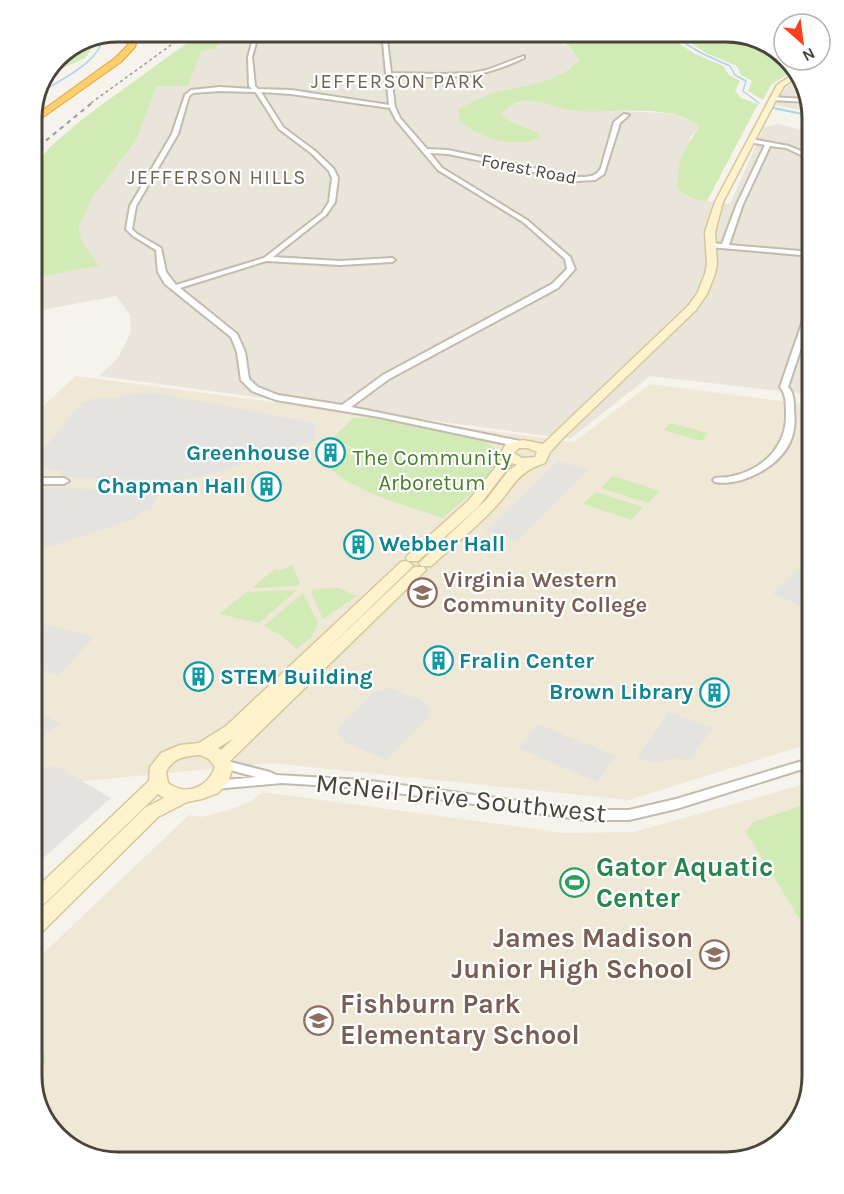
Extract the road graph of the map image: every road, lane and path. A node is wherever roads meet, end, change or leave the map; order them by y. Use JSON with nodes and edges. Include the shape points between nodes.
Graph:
{"nodes":[{"id":1,"x":121,"y":42,"type":"edge"},
{"id":2,"x":132,"y":42,"type":"edge"},
{"id":3,"x":255,"y":42,"type":"edge"},
{"id":4,"x":385,"y":42,"type":"edge"},
{"id":5,"x":522,"y":57,"type":"dead end"},
{"id":6,"x":388,"y":74,"type":"junction"},
{"id":7,"x":791,"y":78,"type":"edge"},
{"id":8,"x":255,"y":90,"type":"junction"},
{"id":9,"x":772,"y":98,"type":"junction"},
{"id":10,"x":799,"y":100,"type":"edge"},
{"id":11,"x":44,"y":105,"type":"edge"},
{"id":12,"x":392,"y":107,"type":"junction"},
{"id":13,"x":42,"y":115,"type":"edge"},
{"id":14,"x":626,"y":115,"type":"dead end"},
{"id":15,"x":751,"y":141,"type":"junction"},
{"id":16,"x":768,"y":143,"type":"junction"},
{"id":17,"x":427,"y":151,"type":"junction"},
{"id":18,"x":802,"y":153,"type":"edge"},
{"id":19,"x":710,"y":245,"type":"junction"},
{"id":20,"x":725,"y":246,"type":"junction"},
{"id":21,"x":802,"y":253,"type":"edge"},
{"id":22,"x":266,"y":259,"type":"junction"},
{"id":23,"x":392,"y":260,"type":"dead end"},
{"id":24,"x":175,"y":287,"type":"junction"},
{"id":25,"x":802,"y":335,"type":"edge"},
{"id":26,"x":344,"y":408,"type":"junction"},
{"id":27,"x":483,"y":436,"type":"junction"},
{"id":28,"x":532,"y":446,"type":"junction"},
{"id":29,"x":508,"y":456,"type":"junction"},
{"id":30,"x":529,"y":463,"type":"junction"},
{"id":31,"x":718,"y":480,"type":"dead end"},
{"id":32,"x":64,"y":481,"type":"dead end"},
{"id":33,"x":42,"y":482,"type":"edge"},
{"id":34,"x":416,"y":564,"type":"junction"},
{"id":35,"x":200,"y":749,"type":"junction"},
{"id":36,"x":222,"y":762,"type":"junction"},
{"id":37,"x":802,"y":765,"type":"edge"},
{"id":38,"x":282,"y":779,"type":"junction"},
{"id":39,"x":158,"y":783,"type":"junction"},
{"id":40,"x":215,"y":785,"type":"junction"},
{"id":41,"x":183,"y":796,"type":"junction"},
{"id":42,"x":42,"y":894,"type":"edge"},
{"id":43,"x":42,"y":919,"type":"edge"}],
"edges":[{"from":1,"to":11,"type":"highway","via":[[108,59]]},
{"from":2,"to":13,"type":"highway","via":[[118,60]]},
{"from":3,"to":8,"type":"street","via":[[250,69]]},
{"from":4,"to":6,"type":"street"},
{"from":5,"to":6,"type":"street","via":[[500,69],[475,75]]},
{"from":6,"to":12,"type":"street"},
{"from":7,"to":9,"type":"main road"},
{"from":8,"to":12,"type":"street"},
{"from":8,"to":22,"type":"street","via":[[281,128],[322,160],[335,178],[332,202],[324,214]]},
{"from":8,"to":24,"type":"street","via":[[201,90],[189,94],[175,134],[133,206],[129,229],[159,249],[162,272]]},
{"from":9,"to":10,"type":"street"},
{"from":9,"to":15,"type":"main road"},
{"from":12,"to":17,"type":"street"},
{"from":14,"to":17,"type":"street","name":"Forest Road","via":[[617,122],[604,168],[595,178],[560,176]]},
{"from":15,"to":16,"type":"street"},
{"from":15,"to":19,"type":"main road","via":[[719,202]]},
{"from":16,"to":18,"type":"street"},
{"from":16,"to":20,"type":"street"},
{"from":17,"to":26,"type":"street","via":[[440,169],[504,207],[543,236],[568,258],[571,269],[555,286],[386,377]]},
{"from":19,"to":20,"type":"street"},
{"from":19,"to":28,"type":"main road","via":[[710,274],[692,308],[561,433]]},
{"from":20,"to":21,"type":"street"},
{"from":22,"to":23,"type":"street","via":[[340,263]]},
{"from":22,"to":24,"type":"street"},
{"from":24,"to":26,"type":"street","via":[[234,336],[246,380],[255,389],[276,397]]},
{"from":25,"to":31,"type":"street","via":[[784,387],[789,400],[789,432],[784,449],[739,479]]},
{"from":26,"to":27,"type":"street"},
{"from":27,"to":28,"type":"street"},
{"from":27,"to":29,"type":"street","via":[[501,446]]},
{"from":28,"to":29,"type":"main road","via":[[510,447]]},
{"from":28,"to":30,"type":"main road","via":[[540,459]]},
{"from":29,"to":30,"type":"main road"},
{"from":29,"to":34,"type":"main road","via":[[473,504]]},
{"from":30,"to":34,"type":"main road","via":[[514,473],[492,502]]},
{"from":32,"to":33,"type":"street"},
{"from":34,"to":35,"type":"main road","via":[[236,727]]},
{"from":34,"to":36,"type":"main road"},
{"from":35,"to":36,"type":"main road","via":[[216,754]]},
{"from":35,"to":39,"type":"main road","via":[[187,749],[167,757],[156,772]]},
{"from":36,"to":38,"type":"street","name":"McNeil Drive Southwest"},
{"from":36,"to":40,"type":"main road","via":[[223,774]]},
{"from":37,"to":38,"type":"street","name":"McNeil Drive Southwest","via":[[629,815],[585,815],[363,784]]},
{"from":38,"to":40,"type":"street","name":"McNeil Drive Southwest"},
{"from":39,"to":41,"type":"main road","via":[[168,793]]},
{"from":39,"to":42,"type":"main road"},
{"from":40,"to":41,"type":"main road","via":[[202,793]]},
{"from":41,"to":43,"type":"main road","via":[[146,818]]}]}
